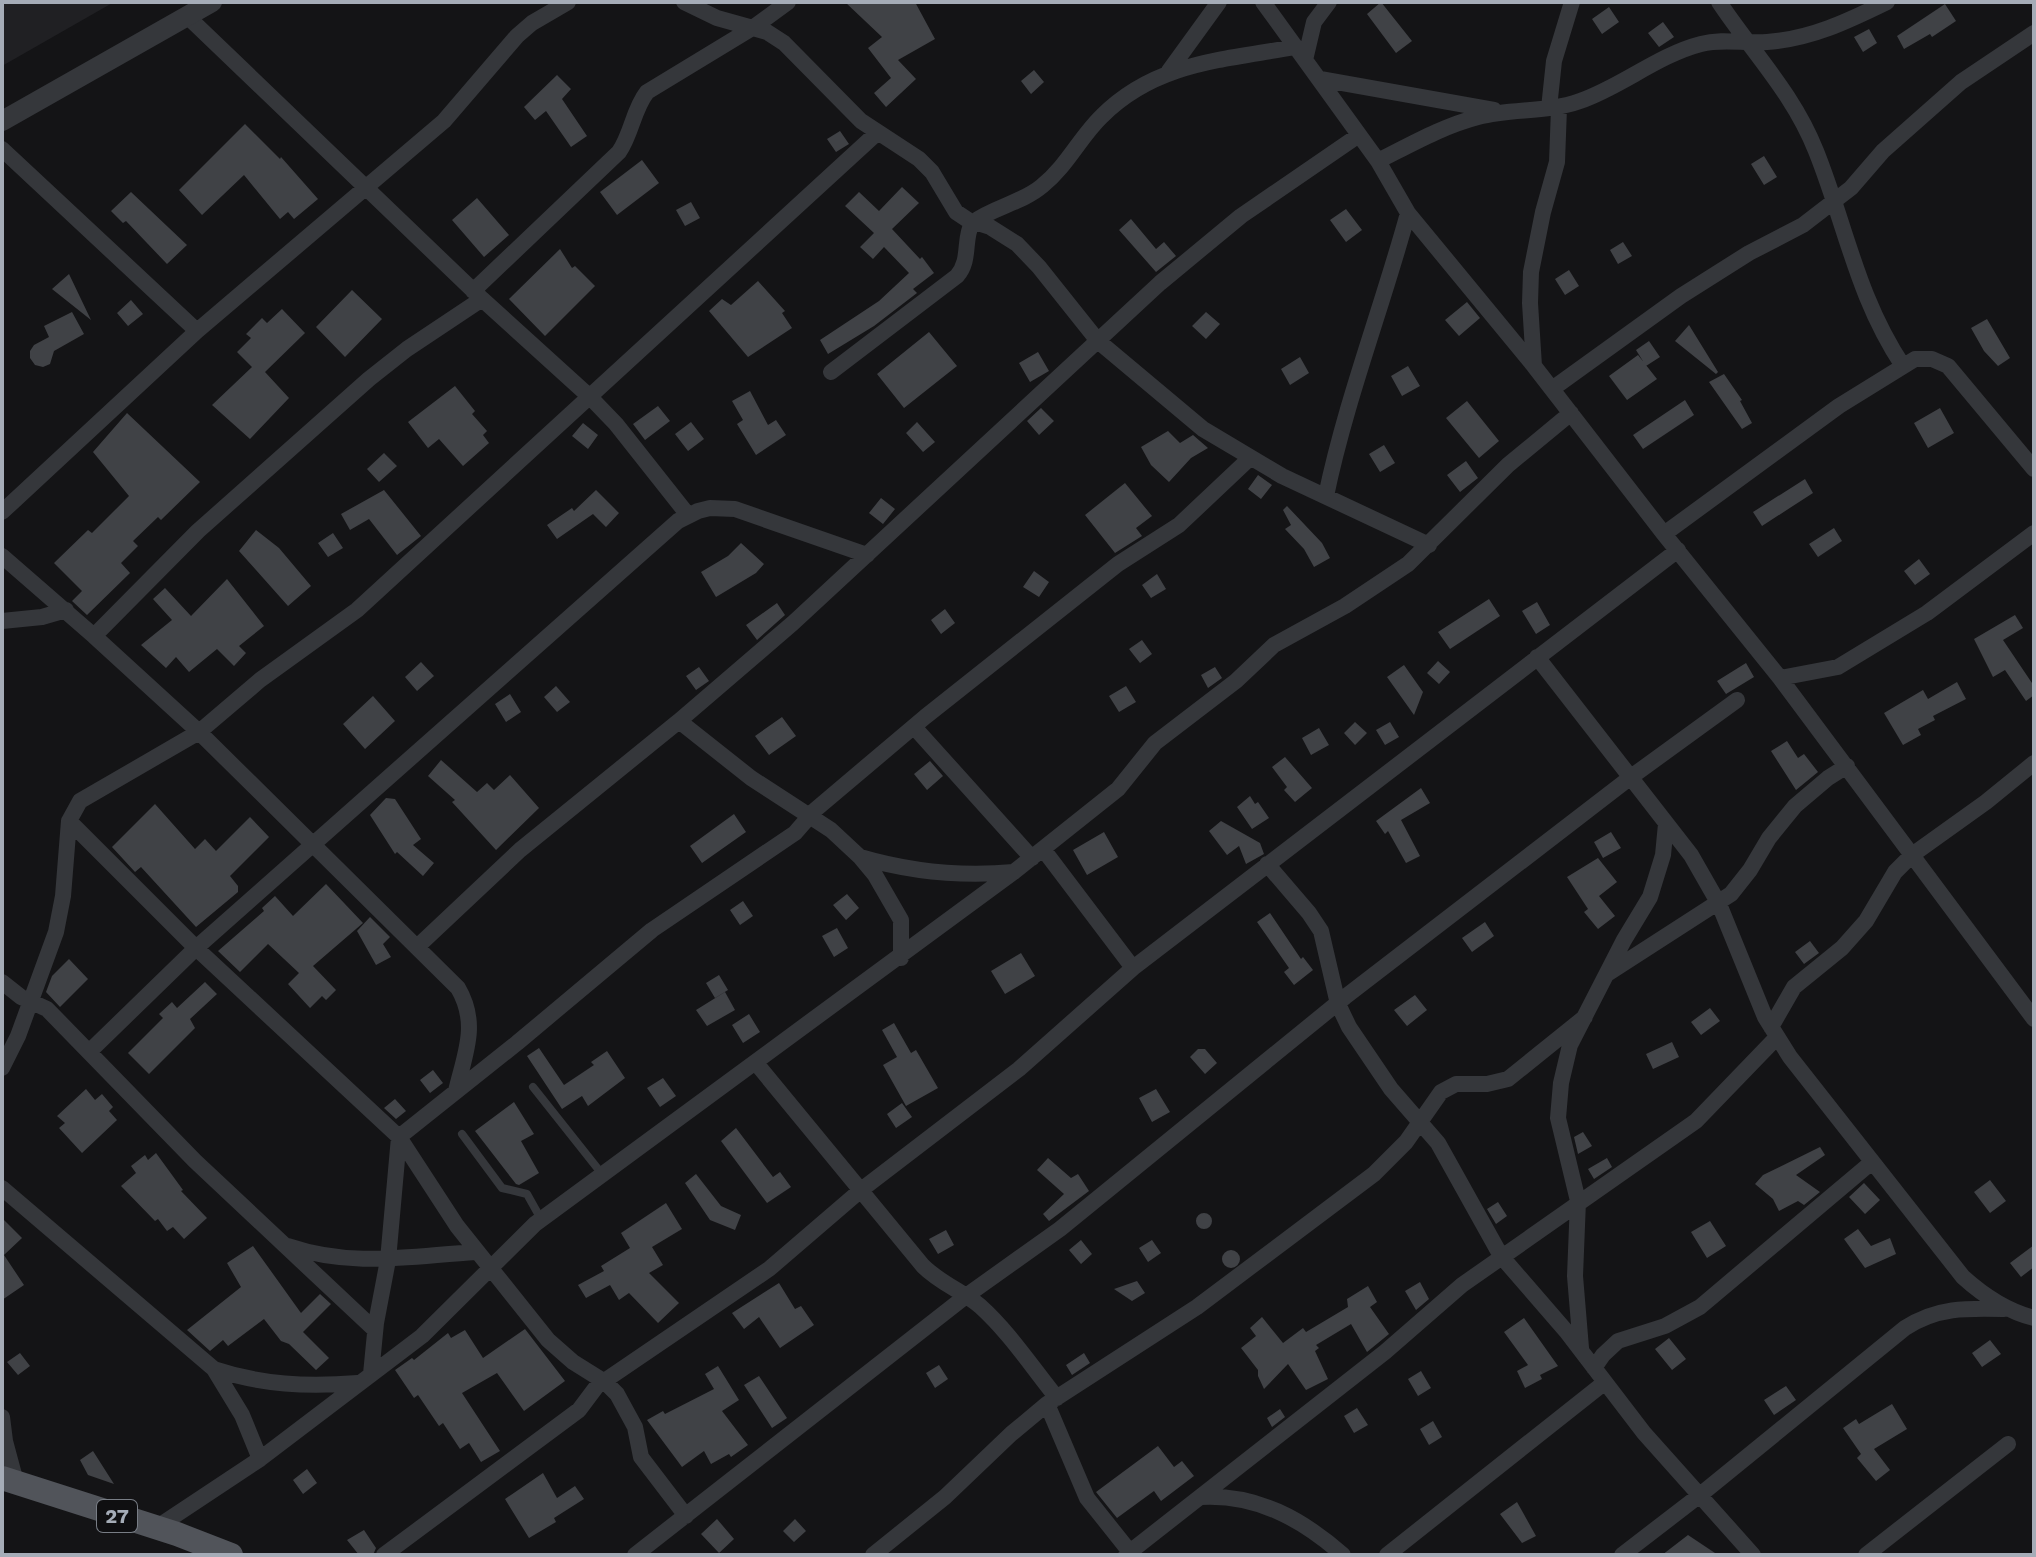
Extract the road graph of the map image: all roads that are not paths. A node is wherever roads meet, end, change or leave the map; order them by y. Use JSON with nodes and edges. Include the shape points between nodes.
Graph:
{"nodes":[{"id":1,"x":212,"y":2,"type":"edge"},
{"id":2,"x":568,"y":2,"type":"edge"},
{"id":3,"x":684,"y":2,"type":"edge"},
{"id":4,"x":788,"y":2,"type":"edge"},
{"id":5,"x":1219,"y":2,"type":"edge"},
{"id":6,"x":1263,"y":2,"type":"edge"},
{"id":7,"x":1329,"y":2,"type":"edge"},
{"id":8,"x":1572,"y":2,"type":"edge"},
{"id":9,"x":1719,"y":2,"type":"edge"},
{"id":10,"x":1887,"y":2,"type":"edge"},
{"id":11,"x":187,"y":16,"type":"junction"},
{"id":12,"x":754,"y":27,"type":"junction"},
{"id":13,"x":2034,"y":33,"type":"edge"},
{"id":14,"x":1747,"y":43,"type":"junction"},
{"id":15,"x":1300,"y":54,"type":"junction"},
{"id":16,"x":1169,"y":71,"type":"junction"},
{"id":17,"x":1320,"y":79,"type":"junction"},
{"id":18,"x":1554,"y":108,"type":"junction"},
{"id":19,"x":1503,"y":112,"type":"junction"},
{"id":20,"x":2,"y":121,"type":"edge"},
{"id":21,"x":878,"y":132,"type":"junction"},
{"id":22,"x":1359,"y":135,"type":"junction"},
{"id":23,"x":2,"y":149,"type":"edge"},
{"id":24,"x":1378,"y":161,"type":"junction"},
{"id":25,"x":365,"y":189,"type":"junction"},
{"id":26,"x":1834,"y":201,"type":"junction"},
{"id":27,"x":1408,"y":213,"type":"junction"},
{"id":28,"x":975,"y":220,"type":"junction"},
{"id":29,"x":477,"y":295,"type":"junction"},
{"id":30,"x":197,"y":331,"type":"junction"},
{"id":31,"x":1098,"y":341,"type":"junction"},
{"id":32,"x":1534,"y":366,"type":"junction"},
{"id":33,"x":1903,"y":366,"type":"junction"},
{"id":34,"x":831,"y":372,"type":"dead end"},
{"id":35,"x":1552,"y":389,"type":"junction"},
{"id":36,"x":590,"y":397,"type":"junction"},
{"id":37,"x":1571,"y":413,"type":"junction"},
{"id":38,"x":1250,"y":458,"type":"junction"},
{"id":39,"x":2034,"y":469,"type":"edge"},
{"id":40,"x":1326,"y":496,"type":"junction"},
{"id":41,"x":2,"y":512,"type":"edge"},
{"id":42,"x":688,"y":515,"type":"junction"},
{"id":43,"x":2034,"y":533,"type":"edge"},
{"id":44,"x":1664,"y":534,"type":"junction"},
{"id":45,"x":1429,"y":545,"type":"junction"},
{"id":46,"x":1678,"y":550,"type":"junction"},
{"id":47,"x":867,"y":555,"type":"junction"},
{"id":48,"x":2,"y":556,"type":"edge"},
{"id":49,"x":66,"y":610,"type":"junction"},
{"id":50,"x":2,"y":621,"type":"edge"},
{"id":51,"x":94,"y":636,"type":"junction"},
{"id":52,"x":1537,"y":657,"type":"junction"},
{"id":53,"x":1780,"y":678,"type":"junction"},
{"id":54,"x":1737,"y":700,"type":"dead end"},
{"id":55,"x":679,"y":721,"type":"junction"},
{"id":56,"x":915,"y":728,"type":"junction"},
{"id":57,"x":199,"y":732,"type":"junction"},
{"id":58,"x":2034,"y":763,"type":"edge"},
{"id":59,"x":1847,"y":766,"type":"junction"},
{"id":60,"x":1631,"y":777,"type":"junction"},
{"id":61,"x":810,"y":816,"type":"junction"},
{"id":62,"x":69,"y":821,"type":"junction"},
{"id":63,"x":1666,"y":824,"type":"junction"},
{"id":64,"x":313,"y":845,"type":"junction"},
{"id":65,"x":1037,"y":854,"type":"junction"},
{"id":66,"x":1912,"y":855,"type":"junction"},
{"id":67,"x":860,"y":857,"type":"junction"},
{"id":68,"x":1267,"y":864,"type":"junction"},
{"id":69,"x":1015,"y":871,"type":"junction"},
{"id":70,"x":1719,"y":904,"type":"junction"},
{"id":71,"x":417,"y":947,"type":"junction"},
{"id":72,"x":196,"y":948,"type":"junction"},
{"id":73,"x":901,"y":958,"type":"junction"},
{"id":74,"x":1133,"y":968,"type":"junction"},
{"id":75,"x":1606,"y":975,"type":"junction"},
{"id":76,"x":2,"y":982,"type":"edge"},
{"id":77,"x":29,"y":1000,"type":"junction"},
{"id":78,"x":1338,"y":1004,"type":"junction"},
{"id":79,"x":1585,"y":1017,"type":"junction"},
{"id":80,"x":2034,"y":1019,"type":"edge"},
{"id":81,"x":1774,"y":1032,"type":"junction"},
{"id":82,"x":89,"y":1052,"type":"junction"},
{"id":83,"x":756,"y":1063,"type":"junction"},
{"id":84,"x":2,"y":1068,"type":"edge"},
{"id":85,"x":533,"y":1087,"type":"dead end"},
{"id":86,"x":456,"y":1091,"type":"junction"},
{"id":87,"x":1420,"y":1122,"type":"junction"},
{"id":88,"x":462,"y":1134,"type":"dead end"},
{"id":89,"x":399,"y":1137,"type":"junction"},
{"id":90,"x":1872,"y":1162,"type":"junction"},
{"id":91,"x":603,"y":1175,"type":"junction"},
{"id":92,"x":2,"y":1188,"type":"edge"},
{"id":93,"x":861,"y":1190,"type":"junction"},
{"id":94,"x":1578,"y":1206,"type":"junction"},
{"id":95,"x":541,"y":1220,"type":"junction"},
{"id":96,"x":284,"y":1244,"type":"junction"},
{"id":97,"x":476,"y":1252,"type":"junction"},
{"id":98,"x":1501,"y":1256,"type":"junction"},
{"id":99,"x":388,"y":1260,"type":"junction"},
{"id":100,"x":489,"y":1268,"type":"junction"},
{"id":101,"x":966,"y":1296,"type":"junction"},
{"id":102,"x":2007,"y":1309,"type":"junction"},
{"id":103,"x":2034,"y":1318,"type":"edge"},
{"id":104,"x":375,"y":1330,"type":"junction"},
{"id":105,"x":1582,"y":1352,"type":"junction"},
{"id":106,"x":1594,"y":1368,"type":"junction"},
{"id":107,"x":214,"y":1369,"type":"junction"},
{"id":108,"x":365,"y":1378,"type":"junction"},
{"id":109,"x":605,"y":1382,"type":"junction"},
{"id":110,"x":1604,"y":1383,"type":"junction"},
{"id":111,"x":1052,"y":1401,"type":"junction"},
{"id":112,"x":2,"y":1417,"type":"edge"},
{"id":113,"x":2008,"y":1444,"type":"dead end"},
{"id":114,"x":260,"y":1459,"type":"junction"},
{"id":115,"x":9,"y":1480,"type":"edge"},
{"id":116,"x":1700,"y":1495,"type":"junction"},
{"id":117,"x":1201,"y":1497,"type":"junction"},
{"id":118,"x":686,"y":1516,"type":"junction"},
{"id":119,"x":156,"y":1528,"type":"junction"},
{"id":120,"x":1128,"y":1553,"type":"edge"},
{"id":121,"x":231,"y":1555,"type":"edge"},
{"id":122,"x":384,"y":1555,"type":"edge"},
{"id":123,"x":635,"y":1555,"type":"edge"},
{"id":124,"x":873,"y":1555,"type":"edge"},
{"id":125,"x":1343,"y":1555,"type":"edge"},
{"id":126,"x":1387,"y":1555,"type":"edge"},
{"id":127,"x":1622,"y":1555,"type":"edge"},
{"id":128,"x":1753,"y":1555,"type":"edge"},
{"id":129,"x":1866,"y":1555,"type":"edge"}],
"edges":[{"from":1,"to":11,"type":"street"},
{"from":2,"to":25,"type":"street","via":[[517,36],[461,104]]},
{"from":3,"to":12,"type":"street"},
{"from":4,"to":12,"type":"street"},
{"from":5,"to":16,"type":"street"},
{"from":6,"to":15,"type":"street"},
{"from":7,"to":15,"type":"street"},
{"from":8,"to":18,"type":"street","via":[[1554,61]]},
{"from":9,"to":14,"type":"street"},
{"from":10,"to":14,"type":"street","via":[[1817,33]]},
{"from":11,"to":20,"type":"street"},
{"from":11,"to":25,"type":"street"},
{"from":12,"to":21,"type":"street","via":[[784,43]]},
{"from":12,"to":29,"type":"street","via":[[647,92],[619,152]]},
{"from":13,"to":26,"type":"street","via":[[1961,82]]},
{"from":14,"to":18,"type":"street","via":[[1692,46],[1584,100]]},
{"from":14,"to":26,"type":"street","via":[[1802,120]]},
{"from":15,"to":16,"type":"street"},
{"from":15,"to":17,"type":"street"},
{"from":16,"to":28,"type":"street","via":[[1114,104],[1031,195]]},
{"from":17,"to":19,"type":"street"},
{"from":17,"to":22,"type":"street"},
{"from":18,"to":19,"type":"street"},
{"from":18,"to":32,"type":"street","via":[[1557,162],[1531,272]]},
{"from":19,"to":24,"type":"street","via":[[1455,124]]},
{"from":21,"to":28,"type":"street","via":[[919,159],[940,182],[956,212]]},
{"from":21,"to":36,"type":"street"},
{"from":22,"to":24,"type":"street"},
{"from":22,"to":31,"type":"street","via":[[1200,249]]},
{"from":23,"to":30,"type":"street"},
{"from":24,"to":27,"type":"street"},
{"from":25,"to":29,"type":"street"},
{"from":25,"to":30,"type":"street"},
{"from":26,"to":33,"type":"street","via":[[1865,298]]},
{"from":26,"to":35,"type":"street","via":[[1803,225],[1681,296]]},
{"from":27,"to":32,"type":"street"},
{"from":27,"to":40,"type":"street"},
{"from":28,"to":31,"type":"street","via":[[1028,255]]},
{"from":28,"to":34,"type":"street","via":[[968,232],[966,263],[957,276]]},
{"from":29,"to":36,"type":"street"},
{"from":29,"to":51,"type":"street","via":[[369,379],[198,531]]},
{"from":30,"to":41,"type":"street"},
{"from":31,"to":38,"type":"street","via":[[1180,410]]},
{"from":31,"to":47,"type":"street"},
{"from":32,"to":35,"type":"street"},
{"from":33,"to":39,"type":"street","via":[[1924,358],[1948,366]]},
{"from":33,"to":44,"type":"street","via":[[1839,406]]},
{"from":35,"to":37,"type":"street"},
{"from":36,"to":42,"type":"street"},
{"from":36,"to":57,"type":"street","via":[[368,600]]},
{"from":37,"to":44,"type":"street"},
{"from":37,"to":45,"type":"street","via":[[1508,465]]},
{"from":38,"to":40,"type":"street"},
{"from":38,"to":56,"type":"street","via":[[1179,525],[1118,564]]},
{"from":40,"to":45,"type":"street"},
{"from":42,"to":47,"type":"street","via":[[710,508],[735,509]]},
{"from":42,"to":64,"type":"street"},
{"from":43,"to":53,"type":"street","via":[[1927,613],[1838,667]]},
{"from":44,"to":46,"type":"street"},
{"from":45,"to":65,"type":"street","via":[[1377,586],[1260,656],[1155,743],[1118,789]]},
{"from":46,"to":52,"type":"street"},
{"from":46,"to":53,"type":"street"},
{"from":47,"to":55,"type":"street"},
{"from":48,"to":49,"type":"street"},
{"from":49,"to":50,"type":"street"},
{"from":49,"to":51,"type":"street"},
{"from":51,"to":57,"type":"street"},
{"from":52,"to":60,"type":"street"},
{"from":52,"to":68,"type":"street"},
{"from":53,"to":59,"type":"street"},
{"from":54,"to":60,"type":"street"},
{"from":55,"to":61,"type":"street"},
{"from":55,"to":71,"type":"street","via":[[520,850]]},
{"from":56,"to":61,"type":"street"},
{"from":56,"to":65,"type":"street"},
{"from":57,"to":62,"type":"street","via":[[88,795]]},
{"from":57,"to":64,"type":"street"},
{"from":58,"to":66,"type":"street"},
{"from":59,"to":66,"type":"street"},
{"from":59,"to":70,"type":"street","via":[[1795,806],[1741,883]]},
{"from":60,"to":63,"type":"street"},
{"from":60,"to":78,"type":"street"},
{"from":61,"to":67,"type":"street"},
{"from":61,"to":86,"type":"street","via":[[795,833],[652,930]]},
{"from":62,"to":72,"type":"street"},
{"from":62,"to":77,"type":"street","via":[[61,915]]},
{"from":63,"to":70,"type":"street"},
{"from":63,"to":75,"type":"street","via":[[1650,897]]},
{"from":64,"to":71,"type":"street"},
{"from":64,"to":72,"type":"street"},
{"from":65,"to":69,"type":"street"},
{"from":65,"to":74,"type":"street"},
{"from":66,"to":80,"type":"street"},
{"from":66,"to":81,"type":"street","via":[[1855,934],[1794,987]]},
{"from":67,"to":69,"type":"street","via":[[941,874]]},
{"from":67,"to":73,"type":"street","via":[[899,915]]},
{"from":68,"to":74,"type":"street"},
{"from":68,"to":78,"type":"street","via":[[1321,931]]},
{"from":69,"to":73,"type":"street"},
{"from":70,"to":75,"type":"street"},
{"from":70,"to":81,"type":"street"},
{"from":71,"to":86,"type":"street","via":[[458,988],[469,1012],[471,1025]]},
{"from":72,"to":82,"type":"street"},
{"from":72,"to":89,"type":"street"},
{"from":73,"to":83,"type":"street"},
{"from":74,"to":93,"type":"street","via":[[978,1103]]},
{"from":75,"to":79,"type":"street"},
{"from":76,"to":77,"type":"street"},
{"from":77,"to":82,"type":"street","via":[[47,1009]]},
{"from":77,"to":84,"type":"street"},
{"from":78,"to":87,"type":"street","via":[[1369,1059]]},
{"from":78,"to":101,"type":"street","via":[[1060,1229]]},
{"from":79,"to":87,"type":"street","via":[[1508,1079],[1448,1087]]},
{"from":79,"to":94,"type":"street","via":[[1567,1055],[1558,1118]]},
{"from":81,"to":90,"type":"street"},
{"from":81,"to":94,"type":"street","via":[[1696,1121]]},
{"from":82,"to":96,"type":"street"},
{"from":83,"to":91,"type":"street"},
{"from":83,"to":93,"type":"street"},
{"from":85,"to":91,"type":"lane"},
{"from":86,"to":89,"type":"street"},
{"from":87,"to":98,"type":"street","via":[[1445,1154]]},
{"from":87,"to":111,"type":"street","via":[[1374,1174],[1197,1307]]},
{"from":88,"to":95,"type":"lane","via":[[502,1188],[527,1194]]},
{"from":89,"to":97,"type":"street"},
{"from":89,"to":99,"type":"street"},
{"from":90,"to":102,"type":"street","via":[[1963,1277]]},
{"from":90,"to":106,"type":"street","via":[[1716,1295],[1665,1326],[1618,1341]]},
{"from":91,"to":95,"type":"street"},
{"from":92,"to":107,"type":"street"},
{"from":93,"to":101,"type":"street","via":[[923,1266]]},
{"from":93,"to":109,"type":"street","via":[[769,1269]]},
{"from":94,"to":98,"type":"street"},
{"from":94,"to":105,"type":"street","via":[[1575,1276]]},
{"from":95,"to":100,"type":"street"},
{"from":96,"to":99,"type":"street","via":[[330,1258]]},
{"from":96,"to":104,"type":"street"},
{"from":97,"to":99,"type":"street"},
{"from":97,"to":100,"type":"street"},
{"from":98,"to":105,"type":"street"},
{"from":98,"to":117,"type":"street"},
{"from":99,"to":104,"type":"street"},
{"from":100,"to":108,"type":"street","via":[[443,1318]]},
{"from":100,"to":109,"type":"street","via":[[548,1340]]},
{"from":101,"to":111,"type":"street","via":[[994,1319]]},
{"from":101,"to":118,"type":"street"},
{"from":102,"to":103,"type":"street"},
{"from":102,"to":116,"type":"street","via":[[1961,1307],[1919,1319]]},
{"from":104,"to":108,"type":"street"},
{"from":105,"to":106,"type":"street"},
{"from":106,"to":110,"type":"street"},
{"from":107,"to":108,"type":"street","via":[[277,1384],[319,1386]]},
{"from":107,"to":114,"type":"street"},
{"from":108,"to":114,"type":"street"},
{"from":109,"to":118,"type":"street","via":[[630,1414],[641,1457]]},
{"from":109,"to":122,"type":"street","via":[[579,1410]]},
{"from":110,"to":116,"type":"street"},
{"from":110,"to":126,"type":"street"},
{"from":111,"to":120,"type":"street","via":[[1087,1498]]},
{"from":111,"to":124,"type":"street"},
{"from":112,"to":115,"type":"street"},
{"from":113,"to":129,"type":"street"},
{"from":114,"to":119,"type":"street"},
{"from":115,"to":119,"type":"main road","number":"27"},
{"from":116,"to":127,"type":"street"},
{"from":116,"to":128,"type":"street"},
{"from":117,"to":120,"type":"street"},
{"from":117,"to":125,"type":"street","via":[[1233,1497],[1276,1509]]},
{"from":118,"to":123,"type":"street"},
{"from":119,"to":121,"type":"main road","number":"27"}]}
